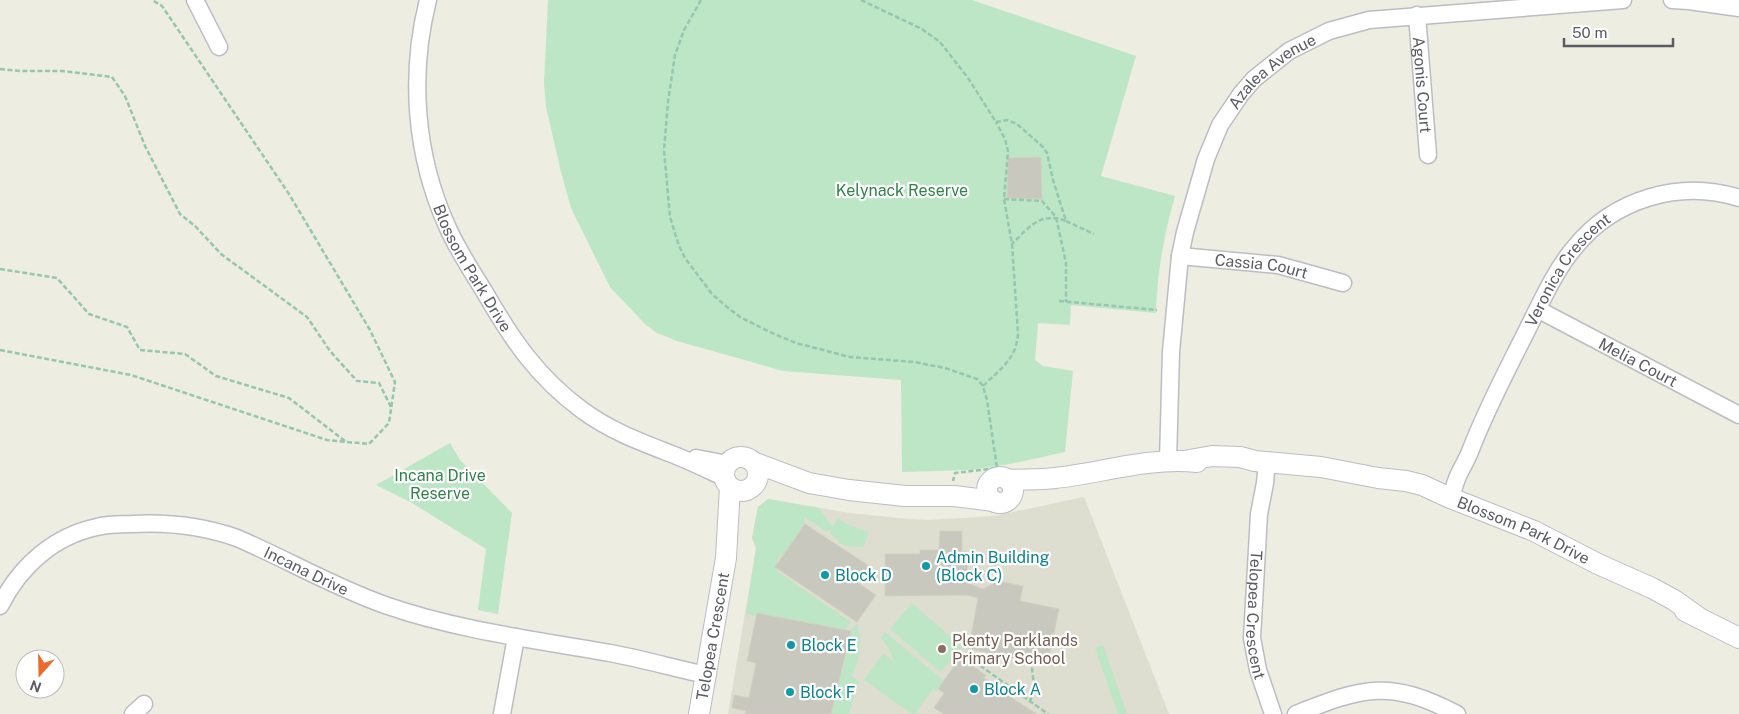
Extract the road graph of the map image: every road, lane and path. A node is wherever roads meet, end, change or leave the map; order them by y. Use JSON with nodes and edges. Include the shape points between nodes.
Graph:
{"nodes":[{"id":1,"x":152,"y":0,"type":"edge"},
{"id":2,"x":195,"y":0,"type":"edge"},
{"id":3,"x":428,"y":0,"type":"edge"},
{"id":4,"x":701,"y":0,"type":"edge"},
{"id":5,"x":861,"y":0,"type":"edge"},
{"id":6,"x":1623,"y":0,"type":"edge"},
{"id":7,"x":1672,"y":0,"type":"edge"},
{"id":8,"x":1739,"y":8,"type":"edge"},
{"id":9,"x":1417,"y":15,"type":"junction"},
{"id":10,"x":219,"y":47,"type":"dead end"},
{"id":11,"x":0,"y":68,"type":"edge"},
{"id":12,"x":996,"y":122,"type":"junction"},
{"id":13,"x":1428,"y":154,"type":"dead end"},
{"id":14,"x":1739,"y":198,"type":"edge"},
{"id":15,"x":1004,"y":199,"type":"junction"},
{"id":16,"x":1056,"y":217,"type":"junction"},
{"id":17,"x":1066,"y":221,"type":"junction"},
{"id":18,"x":1094,"y":234,"type":"dead end"},
{"id":19,"x":1012,"y":244,"type":"junction"},
{"id":20,"x":1180,"y":256,"type":"junction"},
{"id":21,"x":0,"y":269,"type":"edge"},
{"id":22,"x":1342,"y":283,"type":"dead end"},
{"id":23,"x":1060,"y":302,"type":"dead end"},
{"id":24,"x":1066,"y":302,"type":"junction"},
{"id":25,"x":1157,"y":310,"type":"dead end"},
{"id":26,"x":1538,"y":310,"type":"junction"},
{"id":27,"x":0,"y":350,"type":"edge"},
{"id":28,"x":983,"y":386,"type":"junction"},
{"id":29,"x":391,"y":408,"type":"junction"},
{"id":30,"x":1739,"y":414,"type":"edge"},
{"id":31,"x":346,"y":442,"type":"junction"},
{"id":32,"x":1177,"y":461,"type":"junction"},
{"id":33,"x":1260,"y":461,"type":"junction"},
{"id":34,"x":753,"y":462,"type":"joint"},
{"id":35,"x":737,"y":480,"type":"junction"},
{"id":36,"x":808,"y":483,"type":"junction"},
{"id":37,"x":954,"y":489,"type":"junction"},
{"id":38,"x":1452,"y":498,"type":"junction"},
{"id":39,"x":0,"y":606,"type":"edge"},
{"id":40,"x":516,"y":637,"type":"junction"},
{"id":41,"x":1739,"y":638,"type":"edge"},
{"id":42,"x":968,"y":657,"type":"dead end"},
{"id":43,"x":1033,"y":662,"type":"dead end"},
{"id":44,"x":707,"y":670,"type":"junction"},
{"id":45,"x":1030,"y":702,"type":"junction"},
{"id":46,"x":502,"y":714,"type":"edge"},
{"id":47,"x":699,"y":714,"type":"edge"},
{"id":48,"x":1048,"y":714,"type":"edge"},
{"id":49,"x":1273,"y":714,"type":"edge"},
{"id":50,"x":1296,"y":714,"type":"edge"},
{"id":51,"x":1457,"y":714,"type":"edge"}],
"edges":[{"from":1,"to":29,"type":"path","via":[[162,6],[289,194],[370,330],[395,382]]},
{"from":2,"to":10,"type":"street"},
{"from":3,"to":35,"type":"street","name":"Blossom Park Drive","via":[[417,65],[419,120],[426,162],[438,206],[459,249],[523,354],[551,385],[613,430]]},
{"from":4,"to":28,"type":"path","via":[[684,30],[675,55],[664,150],[670,217],[679,246],[696,274],[727,307],[781,337],[850,357],[945,368],[971,376]]},
{"from":5,"to":12,"type":"path","via":[[922,29],[940,42]]},
{"from":6,"to":9,"type":"street","name":"Azalea Avenue"},
{"from":7,"to":8,"type":"street"},
{"from":9,"to":13,"type":"street","name":"Agonis Court"},
{"from":9,"to":20,"type":"street","name":"Azalea Avenue","via":[[1369,20],[1329,31],[1289,51],[1254,79],[1229,111],[1213,142]]},
{"from":11,"to":29,"type":"path","via":[[112,77],[125,96],[145,146],[180,214],[221,254],[307,317],[330,351],[357,381],[379,383]]},
{"from":12,"to":15,"type":"path","via":[[1008,151]]},
{"from":12,"to":17,"type":"path","via":[[1007,120],[1018,124],[1043,147]]},
{"from":14,"to":26,"type":"street","name":"Veronica Crescent","via":[[1709,191],[1676,192],[1652,196],[1615,212],[1599,222],[1574,247]]},
{"from":15,"to":16,"type":"path","via":[[1042,201]]},
{"from":15,"to":19,"type":"path"},
{"from":16,"to":17,"type":"path"},
{"from":16,"to":19,"type":"path","via":[[1039,220]]},
{"from":16,"to":24,"type":"path","via":[[1066,263]]},
{"from":17,"to":18,"type":"path"},
{"from":19,"to":28,"type":"path","via":[[1017,343],[1012,357]]},
{"from":20,"to":22,"type":"street","name":"Cassia Court","via":[[1278,265]]},
{"from":20,"to":32,"type":"street","name":"Azalea Avenue","via":[[1169,382],[1178,439]]},
{"from":21,"to":31,"type":"path","via":[[57,278],[89,314],[127,327],[140,350],[185,354],[216,376],[289,398]]},
{"from":23,"to":24,"type":"path"},
{"from":24,"to":25,"type":"path"},
{"from":26,"to":30,"type":"street","name":"Melia Court"},
{"from":26,"to":38,"type":"street","name":"Veronica Crescent","via":[[1491,400],[1471,451],[1466,480]]},
{"from":27,"to":31,"type":"path","via":[[131,375],[327,440]]},
{"from":28,"to":37,"type":"path","via":[[996,468],[955,473]]},
{"from":29,"to":31,"type":"path","via":[[389,423],[369,444]]},
{"from":32,"to":33,"type":"street","name":"Blossom Park Drive","via":[[1228,465]]},
{"from":32,"to":37,"type":"street","name":"Blossom Park Drive","via":[[1130,465],[1001,490]]},
{"from":33,"to":38,"type":"street","name":"Blossom Park Drive","via":[[1378,478],[1420,493]]},
{"from":33,"to":49,"type":"street","name":"Telopea Crescent","via":[[1265,484],[1259,514],[1252,638],[1258,670]]},
{"from":34,"to":35,"type":"street","name":"Telopea Crescent","via":[[758,472]]},
{"from":34,"to":36,"type":"street","name":"Blossom Park Drive"},
{"from":35,"to":36,"type":"street","name":"Blossom Park Drive"},
{"from":35,"to":44,"type":"street","name":"Telopea Crescent"},
{"from":36,"to":37,"type":"street","name":"Blossom Park Drive","via":[[877,494],[937,497]]},
{"from":38,"to":41,"type":"street","name":"Blossom Park Drive","via":[[1534,531],[1652,588]]},
{"from":39,"to":40,"type":"street","name":"Incana Drive","via":[[33,560],[72,534],[100,526],[168,524],[206,529],[237,538],[386,605]]},
{"from":40,"to":44,"type":"street","name":"Incana Drive","via":[[640,659],[678,661]]},
{"from":40,"to":46,"type":"street"},
{"from":42,"to":45,"type":"path"},
{"from":43,"to":45,"type":"path","via":[[1034,686]]},
{"from":44,"to":47,"type":"street","name":"Telopea Crescent"},
{"from":45,"to":48,"type":"path"},
{"from":50,"to":51,"type":"street","via":[[1348,694],[1378,690],[1414,695]]}]}
